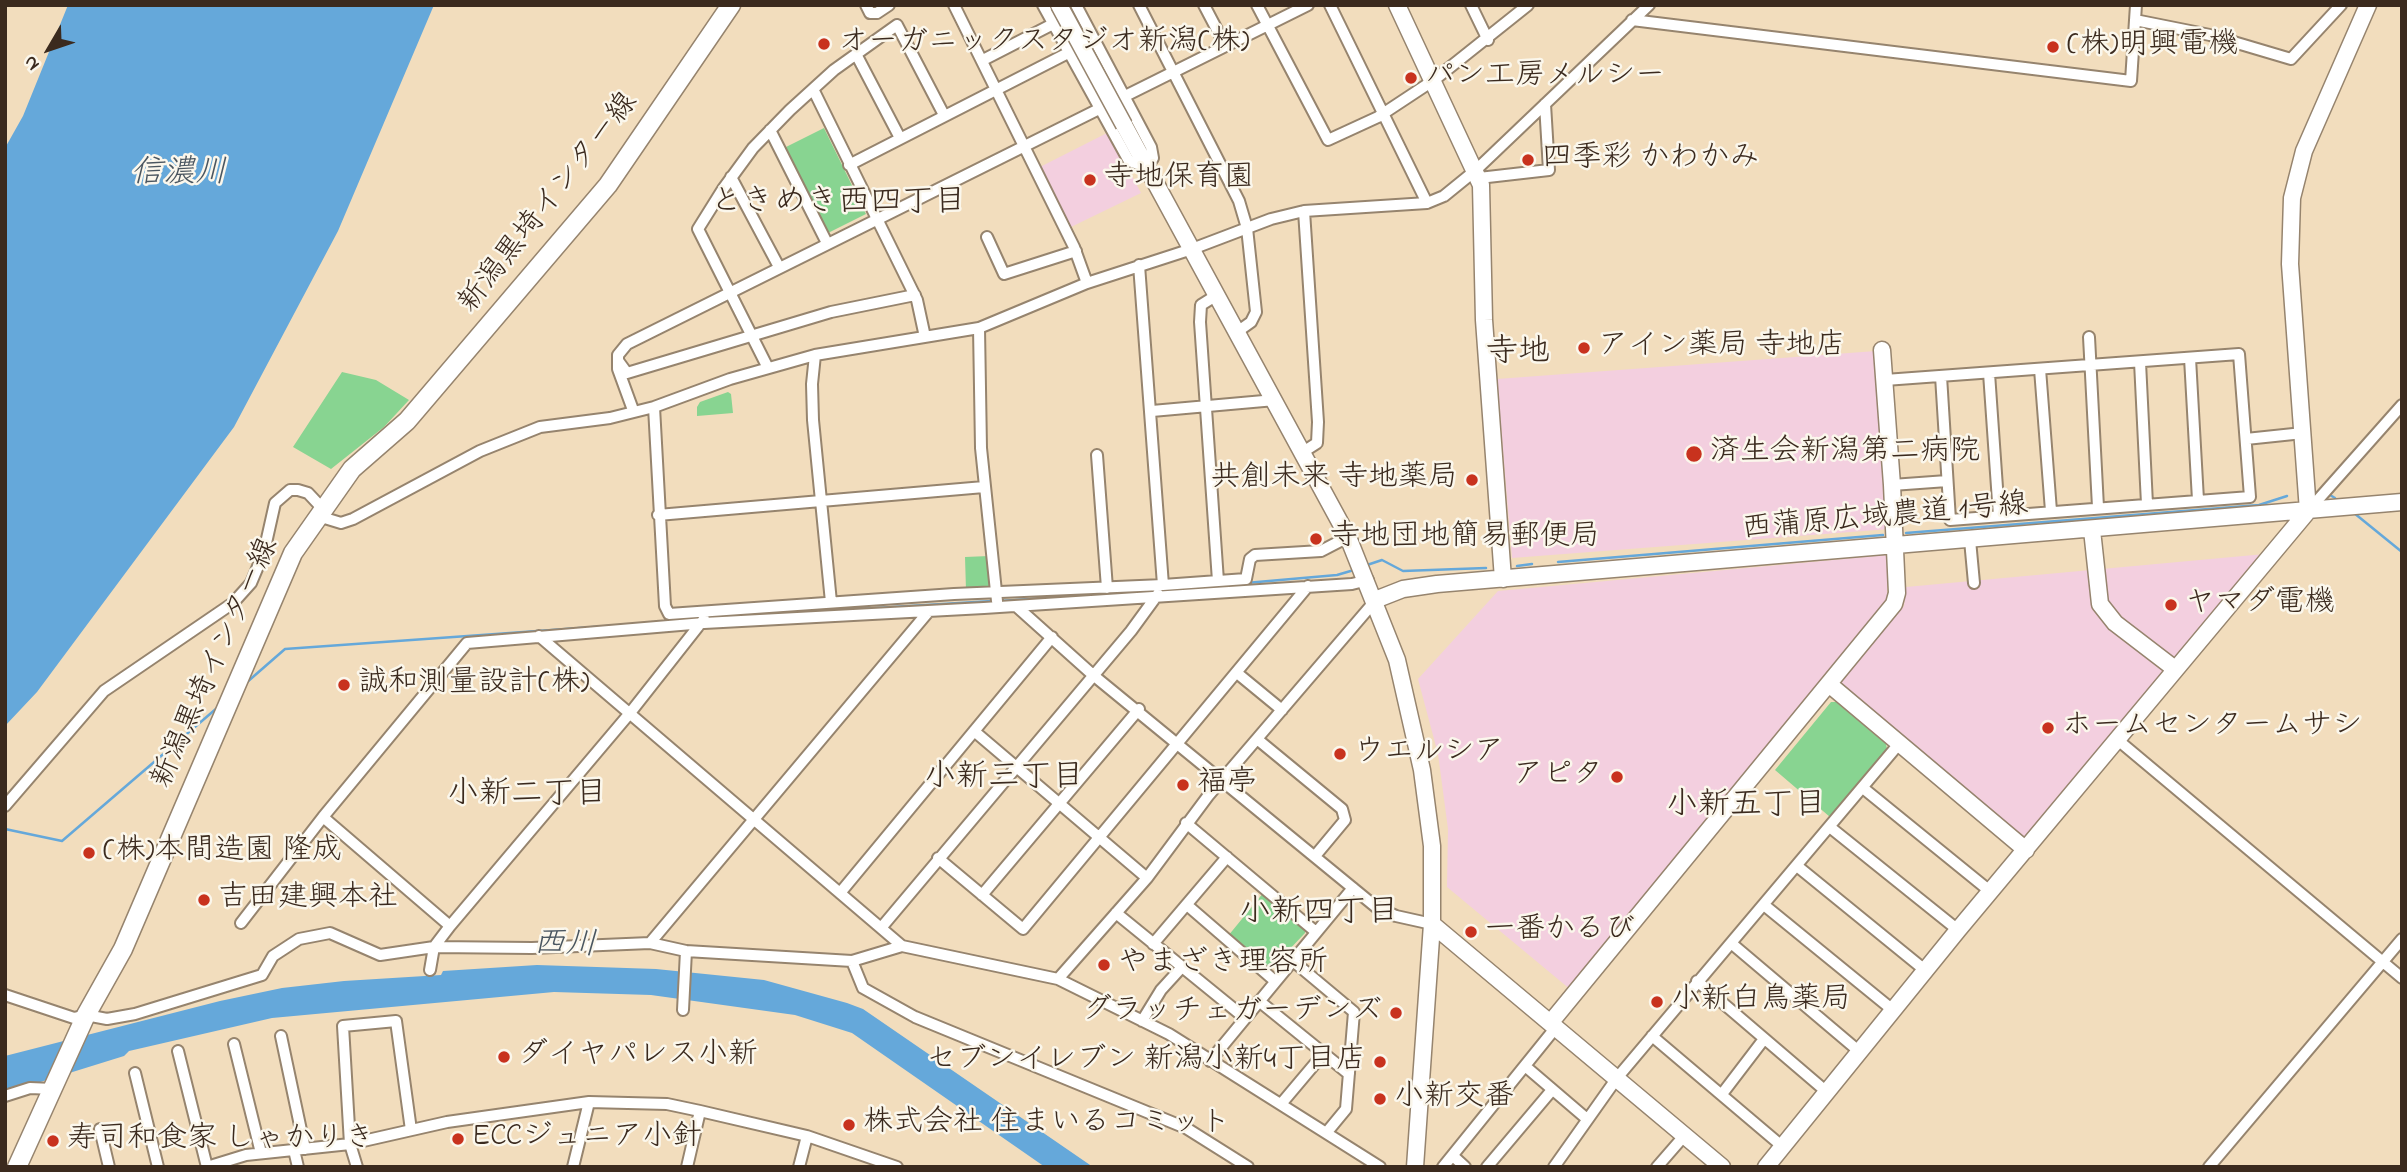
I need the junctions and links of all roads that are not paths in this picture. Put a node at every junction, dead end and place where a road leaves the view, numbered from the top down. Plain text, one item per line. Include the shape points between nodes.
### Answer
1 (730, 5) edge
2 (866, 5) edge
3 (889, 5) edge
4 (954, 5) edge
5 (1042, 5) edge
6 (1059, 5) edge
7 (1076, 5) edge
8 (1139, 5) edge
9 (1203, 5) edge
10 (1257, 5) edge
11 (1308, 5) edge
12 (1330, 5) edge
13 (1397, 5) edge
14 (1471, 5) edge
15 (1528, 5) edge
16 (1649, 5) edge
17 (2136, 5) edge
18 (2341, 5) edge
19 (2368, 5) edge
20 (1632, 20) junction
21 (2135, 20) junction
22 (1053, 24) junction
23 (1266, 24) junction
24 (1488, 40) junction
25 (1224, 45) junction
26 (1068, 53) junction
27 (856, 54) junction
28 (983, 60) junction
29 (1173, 70) junction
30 (1434, 80) junction
31 (813, 89) junction
32 (996, 89) junction
33 (1125, 94) junction
34 (1545, 104) junction
35 (1099, 108) junction
36 (1384, 113) junction
37 (944, 116) junction
38 (770, 130) junction
39 (900, 138) junction
40 (1024, 146) junction
41 (849, 165) junction
42 (1147, 167) junction
43 (1478, 174) junction
44 (731, 177) junction
45 (1427, 204) junction
46 (1304, 211) junction
47 (875, 218) junction
48 (1247, 228) junction
49 (987, 237) dead end
50 (827, 243) junction
51 (1192, 249) junction
52 (1076, 251) junction
53 (1139, 265) junction
54 (779, 267) junction
55 (1087, 283) junction
56 (730, 292) junction
57 (915, 295) junction
58 (1217, 295) junction
59 (979, 328) junction
60 (1237, 332) junction
61 (752, 336) junction
62 (925, 337) junction
63 (2089, 337) dead end
64 (1882, 350) dead end
65 (815, 355) junction
66 (2190, 358) junction
67 (618, 360) junction
68 (2140, 362) junction
69 (2090, 366) junction
70 (768, 368) junction
71 (2040, 369) junction
72 (1989, 373) junction
73 (1941, 376) junction
74 (1885, 380) junction
75 (1275, 400) junction
76 (2402, 405) edge
77 (654, 407) junction
78 (1204, 408) junction
79 (633, 410) junction
80 (1152, 411) junction
81 (2303, 433) junction
82 (2246, 439) junction
83 (1303, 452) junction
84 (1097, 454) dead end
85 (1947, 481) junction
86 (1892, 485) junction
87 (984, 487) junction
88 (2198, 500) junction
89 (822, 501) junction
90 (2402, 502) edge
91 (2147, 504) junction
92 (2098, 507) junction
93 (2051, 511) junction
94 (2308, 511) junction
95 (321, 512) junction
96 (658, 515) junction
97 (1998, 516) junction
98 (2092, 530) junction
99 (1348, 537) junction
100 (1970, 540) junction
101 (1894, 546) junction
102 (1503, 579) junction
103 (1218, 580) junction
104 (1368, 580) junction
105 (1974, 583) dead end
106 (1308, 586) junction
107 (1107, 588) junction
108 (1161, 590) junction
109 (996, 594) junction
110 (1375, 600) junction
111 (831, 602) junction
112 (1016, 606) junction
113 (998, 607) junction
114 (929, 611) junction
115 (704, 618) junction
116 (539, 636) junction
117 (1052, 637) junction
118 (2175, 669) junction
119 (1237, 673) junction
120 (1093, 675) junction
121 (1830, 685) junction
122 (1139, 709) junction
123 (1282, 710) junction
124 (630, 713) junction
125 (974, 731) junction
126 (1257, 739) junction
127 (2119, 741) junction
128 (1179, 742) junction
129 (1898, 745) junction
130 (1015, 766) junction
131 (1223, 779) junction
132 (1863, 788) junction
133 (1059, 803) junction
134 (5, 807) edge
135 (324, 817) junction
136 (755, 818) junction
137 (1186, 823) junction
138 (1831, 828) junction
139 (1100, 838) junction
140 (2025, 850) junction
141 (1315, 856) junction
142 (1227, 857) junction
143 (938, 858) junction
144 (1797, 866) junction
145 (1147, 878) junction
146 (1353, 888) junction
147 (1991, 892) junction
148 (839, 893) junction
149 (982, 895) junction
150 (1187, 905) junction
151 (1764, 905) junction
152 (1116, 914) junction
153 (241, 923) dead end
154 (1432, 924) junction
155 (450, 926) junction
156 (881, 928) junction
157 (1958, 930) junction
158 (1316, 932) junction
159 (2402, 939) edge
160 (650, 943) junction
161 (1731, 943) junction
162 (1153, 944) junction
163 (902, 946) junction
164 (434, 947) junction
165 (685, 951) junction
166 (852, 961) junction
167 (1293, 961) junction
168 (2383, 962) junction
169 (1182, 967) junction
170 (430, 970) dead end
171 (1926, 971) junction
172 (2402, 978) edge
173 (1058, 979) junction
174 (1275, 981) junction
175 (1697, 981) junction
176 (5, 995) edge
177 (1259, 1001) junction
178 (683, 1010) dead end
179 (1895, 1011) junction
180 (1245, 1018) junction
181 (85, 1019) junction
182 (1142, 1021) junction
183 (1554, 1024) junction
184 (281, 1035) dead end
185 (1652, 1036) junction
186 (1764, 1040) junction
187 (234, 1044) dead end
188 (178, 1051) dead end
189 (1861, 1053) junction
190 (1324, 1054) junction
191 (1210, 1060) junction
192 (1525, 1066) junction
193 (135, 1073) dead end
194 (1349, 1074) junction
195 (1617, 1078) junction
196 (55, 1085) junction
197 (1552, 1090) junction
198 (1828, 1093) junction
199 (1721, 1094) junction
200 (5, 1096) edge
201 (589, 1102) junction
202 (1281, 1104) junction
203 (700, 1111) junction
204 (1587, 1119) junction
205 (100, 1129) dead end
206 (411, 1130) junction
207 (1327, 1132) junction
208 (807, 1136) junction
209 (1684, 1136) junction
210 (350, 1144) junction
211 (1783, 1147) junction
212 (300, 1149) junction
213 (261, 1153) junction
214 (860, 1153) junction
215 (1452, 1156) junction
216 (236, 1162) edge
217 (17, 1167) edge
218 (109, 1167) edge
219 (158, 1167) edge
220 (207, 1167) edge
221 (298, 1167) edge
222 (356, 1167) edge
223 (573, 1167) edge
224 (687, 1167) edge
225 (799, 1167) edge
226 (857, 1167) edge
227 (897, 1167) edge
228 (1248, 1167) edge
229 (1380, 1167) edge
230 (1415, 1167) edge
231 (1443, 1167) edge
232 (1465, 1167) edge
233 (1487, 1167) edge
234 (1554, 1167) edge
235 (1657, 1167) edge
236 (1722, 1167) edge
237 (1766, 1167) edge
238 (2209, 1167) edge

1 - 95 main road, 新潟黒埼インター線 via 591,206 407,421 352,468
2 - 3 street via 870,13
4 - 28 street
5 - 22 street
6 - 42 street, bridge
7 - 33 street
8 - 29 street
9 - 25 street
10 - 23 street
11 - 23 street
12 - 36 street
13 - 30 street
14 - 24 street
15 - 24 street
16 - 20 street
17 - 21 street
18 - 21 street via 2291,59 2210,35
19 - 81 street via 2305,151 2292,198 2290,264
20 - 21 street via 2131,80
20 - 34 street
22 - 26 street
22 - 28 street
23 - 25 street
23 - 36 street via 1328,140
24 - 30 street
25 - 29 street
26 - 32 street
26 - 35 street
27 - 31 street
27 - 37 street via 897,25
27 - 39 street
28 - 32 street
29 - 33 street
29 - 48 street via 1239,201
30 - 36 street
30 - 43 street
31 - 38 street
31 - 41 street
32 - 37 street
32 - 40 street
33 - 35 street
33 - 42 street via 1151,147 1153,158
34 - 43 street
34 - 43 street via 1549,170
35 - 40 street
35 - 42 street via 1129,161
36 - 45 street
37 - 39 street
38 - 44 street
38 - 50 street
39 - 41 street
40 - 47 street
40 - 52 street
41 - 47 street
42 - 51 street
43 - 45 street
43 - 102 street via 1484,204 1484,320
44 - 54 street
44 - 56 street via 698,229
45 - 46 street
46 - 48 street
46 - 83 street via 1318,422 1317,443
47 - 50 street
47 - 57 street
48 - 51 street
48 - 60 street via 1256,312
49 - 52 street via 1004,274
50 - 54 street
51 - 53 street
51 - 58 street
52 - 55 street
53 - 55 street
53 - 80 street
54 - 56 street
55 - 59 street
56 - 61 street
56 - 67 street via 626,344
57 - 61 street via 831,312
57 - 62 street
58 - 60 street
58 - 78 street via 1201,305
59 - 62 street
59 - 87 street
60 - 75 street
61 - 67 street via 627,373
61 - 70 street
62 - 65 street
63 - 69 street
64 - 74 street
65 - 70 street
65 - 89 street via 813,420
66 - 68 street
66 - 82 street via 2239,354
66 - 88 street
67 - 79 street
68 - 69 street
68 - 91 street
69 - 71 street
69 - 92 street
70 - 77 street
71 - 72 street
71 - 93 street
72 - 73 street
72 - 97 street
73 - 74 street
73 - 85 street
74 - 86 street
75 - 78 street
75 - 83 street
76 - 94 street
77 - 79 street
77 - 96 street
78 - 80 street
78 - 103 street
79 - 95 street via 509,437 341,523
80 - 108 street
81 - 82 street
81 - 94 street
82 - 88 street via 2250,497
83 - 99 street
84 - 107 street
85 - 86 street
85 - 97 street via 1950,520
86 - 101 street
87 - 89 street
87 - 109 street
88 - 91 street
89 - 96 street
89 - 111 street
90 - 94 street, 西蒲原広域農道 1号線
91 - 92 street
92 - 93 street
93 - 97 street
94 - 98 street, 西蒲原広域農道 1号線
94 - 118 street
95 - 134 street via 308,493 298,490 290,490 275,503 264,552 251,583 233,603 104,691
95 - 181 main road, 新潟黒埼インター線 via 293,553 123,948
96 - 115 street via 665,606 669,614
98 - 100 street, 西蒲原広域農道 1号線
98 - 118 street via 2100,604 2115,622
99 - 103 street via 1321,551 1255,555 1246,579
99 - 104 street
100 - 101 street, 西蒲原広域農道 1号線
100 - 105 street
101 - 102 street, 西蒲原広域農道 1号線
101 - 121 street via 1894,604
102 - 110 street, 西蒲原広域農道 1号線 via 1416,586
103 - 108 street
104 - 106 street
104 - 110 street
106 - 108 street
106 - 119 street
107 - 108 street
107 - 109 street
108 - 112 street
108 - 120 street
109 - 111 street
109 - 113 street
110 - 123 street
110 - 154 street via 1397,660 1422,770 1432,846
111 - 115 street
112 - 113 street
112 - 117 street
113 - 114 street
114 - 115 street
114 - 136 street
115 - 116 street
115 - 124 street
116 - 124 street
116 - 135 street via 467,643
117 - 120 street
117 - 125 street
118 - 127 street
119 - 123 street
119 - 128 street
120 - 122 street
120 - 130 street
121 - 129 street
121 - 183 street
122 - 128 street
122 - 133 street
123 - 126 street
124 - 136 street
124 - 155 street
125 - 130 street
125 - 148 street
126 - 131 street
126 - 141 street via 1342,809 1345,820
127 - 140 street
127 - 168 street
128 - 131 street
128 - 139 street
129 - 132 street
129 - 140 street
130 - 133 street
130 - 143 street
131 - 137 street
131 - 141 street
132 - 138 street
132 - 147 street
133 - 139 street
133 - 149 street
135 - 153 street
135 - 155 street
136 - 148 street
136 - 160 street
137 - 142 street
137 - 145 street
138 - 144 street
138 - 157 street
139 - 145 street
139 - 149 street via 1023,929
140 - 147 street
141 - 146 street
142 - 150 street
142 - 158 street
143 - 149 street
143 - 156 street
144 - 151 street
144 - 171 street
145 - 152 street
146 - 154 street via 1386,913
146 - 158 street
147 - 157 street
148 - 156 street
150 - 162 street
150 - 174 street
151 - 161 street
151 - 179 street
152 - 162 street
152 - 173 street
154 - 183 street
154 - 230 street
155 - 164 street
156 - 163 street
157 - 171 street
158 - 167 street
159 - 168 street
160 - 164 street
160 - 165 street
161 - 175 street
161 - 189 street
162 - 169 street
163 - 166 street
163 - 173 street
164 - 170 street
164 - 181 street via 380,955 330,933 299,939 273,956 262,975 135,1014
165 - 166 street
165 - 178 street
166 - 228 street via 863,988 915,1017 1186,1128
167 - 174 street
167 - 194 street via 1354,1012
168 - 172 street
168 - 238 street
169 - 180 street
169 - 182 street
171 - 179 street
173 - 182 street
174 - 177 street
175 - 185 street
175 - 186 street
176 - 181 street
177 - 180 street
177 - 190 street
179 - 189 street
180 - 191 street
181 - 196 main road, 新潟黒埼インター線
182 - 191 street
183 - 192 street
183 - 195 street
184 - 212 street
185 - 195 street
185 - 199 street
186 - 198 street
186 - 199 street
187 - 213 street
188 - 220 street
189 - 198 street
190 - 194 street
190 - 202 street
191 - 202 street
192 - 197 street
192 - 215 street
193 - 219 street
194 - 207 street via 1346,1109
195 - 204 street
195 - 209 street
196 - 200 street
196 - 217 main road, 新潟黒埼インター線
197 - 204 street
197 - 233 street
198 - 211 street
199 - 211 street
201 - 203 street via 667,1104
201 - 206 street
201 - 223 street
202 - 207 street
203 - 208 street
203 - 224 street
204 - 234 street
205 - 218 street
206 - 210 street
206 - 210 street via 396,1021 343,1026
207 - 229 street
208 - 214 street
208 - 225 street
209 - 235 street
209 - 236 street
210 - 212 street
210 - 222 street
211 - 237 street
212 - 213 street
212 - 221 street
213 - 216 street
214 - 226 street
214 - 227 street
215 - 231 street
215 - 232 street
216 - 220 street

